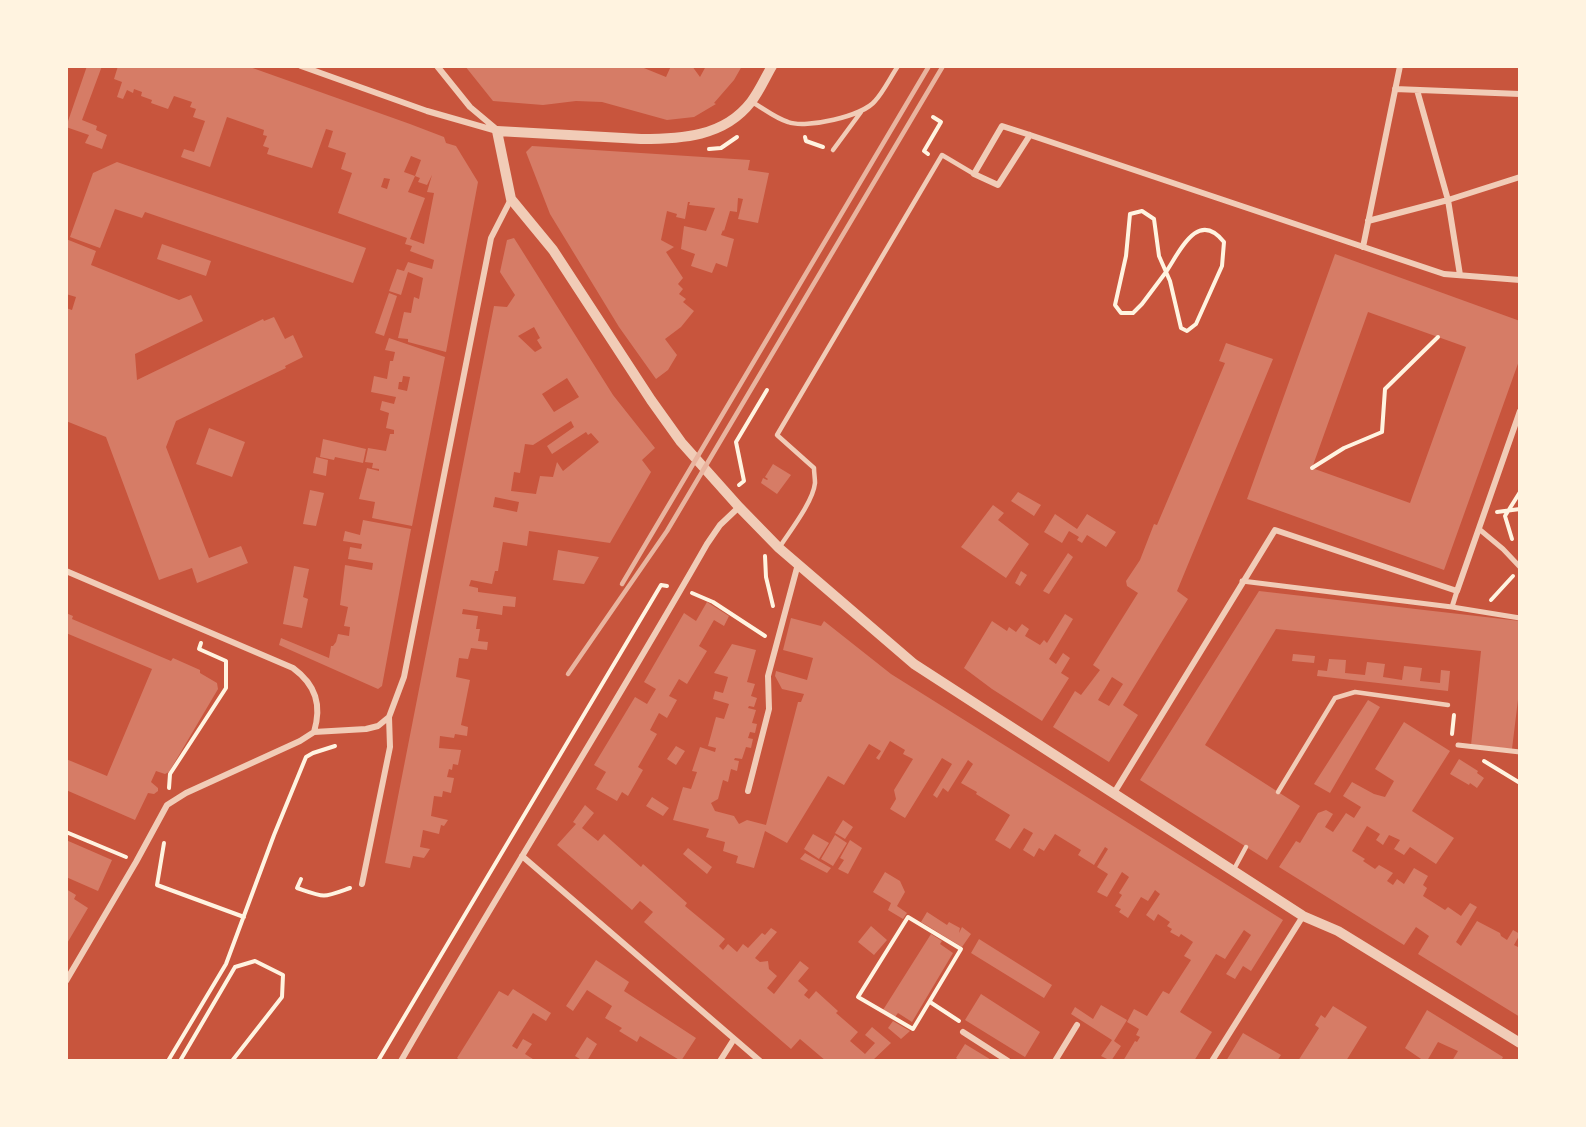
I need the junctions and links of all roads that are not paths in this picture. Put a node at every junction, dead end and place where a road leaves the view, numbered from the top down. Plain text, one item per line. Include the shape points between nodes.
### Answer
1 (301, 66) edge
2 (437, 66) edge
3 (772, 66) edge
4 (897, 66) edge
5 (1400, 66) edge
6 (1395, 89) junction
7 (1418, 90) junction
8 (1520, 94) edge
9 (752, 102) junction
10 (861, 112) junction
11 (497, 131) junction
12 (1030, 135) junction
13 (833, 150) road end
14 (974, 174) junction
15 (1520, 177) edge
16 (511, 199) junction
17 (1448, 200) junction
18 (1368, 221) junction
19 (1363, 247) junction
20 (1460, 275) junction
21 (1520, 280) edge
22 (1520, 411) edge
23 (739, 507) junction
24 (1479, 529) junction
25 (779, 548) junction
26 (798, 564) junction
27 (1520, 567) edge
28 (66, 571) edge
29 (1242, 581) junction
30 (1457, 591) junction
31 (1452, 607) junction
32 (1520, 618) edge
33 (1448, 705) road end
34 (389, 717) junction
35 (314, 732) junction
36 (1458, 744) road end
37 (1520, 752) edge
38 (748, 791) dead end
39 (1278, 792) dead end
40 (1114, 793) junction
41 (1246, 847) dead end
42 (522, 856) junction
43 (1233, 871) junction
44 (363, 884) road end
45 (1303, 916) junction
46 (66, 981) edge
47 (1077, 1025) dead end
48 (963, 1032) road end
49 (734, 1039) junction
50 (1520, 1043) edge
51 (402, 1061) edge
52 (720, 1061) edge
53 (760, 1061) edge
54 (1008, 1061) edge
55 (1055, 1061) edge
56 (1212, 1061) edge

1 - 11 street
2 - 11 street
3 - 9 street
4 - 10 lane via 875,102
5 - 6 street
6 - 7 street
6 - 18 street
7 - 8 street
7 - 17 street
9 - 10 lane via 788,122 801,124
9 - 11 street via 732,121 688,137 640,139
10 - 13 lane
11 - 16 street
12 - 14 street via 1002,126
12 - 14 street via 998,185
12 - 19 street
14 - 25 lane via 942,155 777,435 814,468 815,478 810,499
15 - 17 street
16 - 23 street via 553,250 681,442
16 - 34 street via 491,238 404,676
17 - 18 street
17 - 20 street
18 - 19 street
19 - 20 street via 1444,274
20 - 21 street
22 - 24 street
23 - 25 street
23 - 42 street via 714,534
24 - 27 street
24 - 30 street
25 - 26 street
26 - 38 street via 768,676 769,710
26 - 40 street via 914,664
28 - 35 street via 307,678 317,705
29 - 30 street via 1275,530
29 - 31 street
29 - 40 street
30 - 31 street
31 - 32 street
33 - 39 lane via 1355,692 1335,698
34 - 35 street via 366,729
34 - 44 street via 390,747
35 - 46 street via 186,793 167,806
36 - 37 street
40 - 43 street
41 - 43 lane
42 - 49 street
42 - 51 street
43 - 45 street
45 - 50 street via 1338,931
45 - 56 street
47 - 55 street
48 - 54 street
49 - 52 street
49 - 53 street

